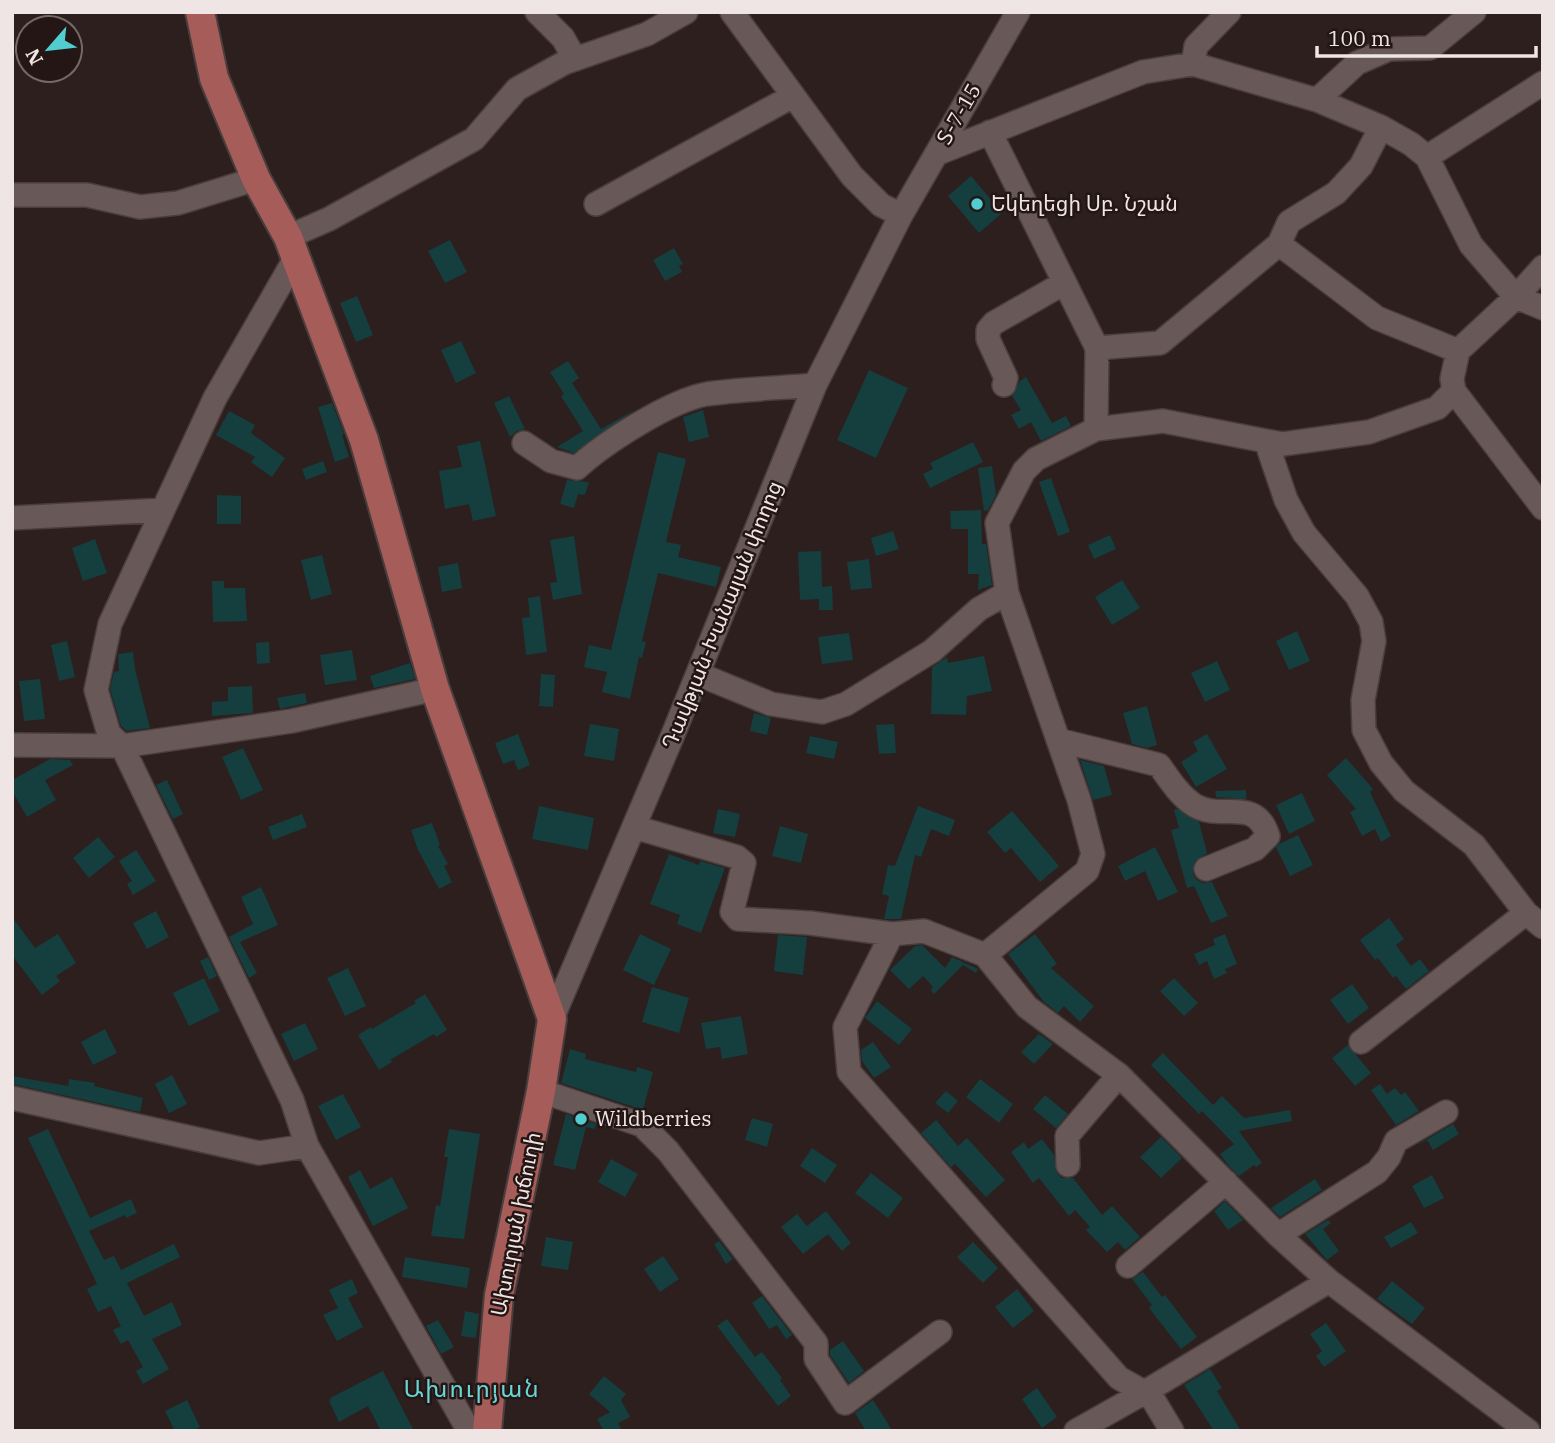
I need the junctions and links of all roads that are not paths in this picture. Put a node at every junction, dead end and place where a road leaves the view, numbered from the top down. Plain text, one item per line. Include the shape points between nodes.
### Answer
1 (200, 12) edge
2 (537, 12) edge
3 (686, 12) edge
4 (732, 12) edge
5 (1018, 12) edge
6 (1229, 12) edge
7 (1474, 12) edge
8 (575, 59) junction
9 (1194, 64) junction
10 (1543, 83) edge
11 (793, 96) junction
12 (1317, 100) junction
13 (1381, 127) junction
14 (990, 132) junction
15 (936, 155) junction
16 (1427, 157) junction
17 (256, 179) junction
18 (12, 195) edge
19 (596, 204) dead end
20 (901, 215) junction
21 (1279, 244) junction
22 (292, 247) junction
23 (1543, 267) edge
24 (1064, 283) junction
25 (1516, 297) junction
26 (1543, 308) edge
27 (1097, 348) junction
28 (1458, 351) junction
29 (815, 384) junction
30 (1004, 385) dead end
31 (1454, 391) junction
32 (1096, 429) junction
33 (1266, 441) junction
34 (524, 443) dead end
35 (1543, 508) edge
36 (163, 510) junction
37 (12, 518) edge
38 (1007, 593) junction
39 (698, 674) junction
40 (435, 689) junction
41 (1058, 740) junction
42 (12, 745) edge
43 (122, 746) junction
44 (634, 827) junction
45 (1206, 869) dead end
46 (1534, 920) edge
47 (892, 934) junction
48 (985, 955) junction
49 (552, 1019) junction
50 (1361, 1042) dead end
51 (1119, 1075) junction
52 (541, 1091) junction
53 (12, 1098) edge
54 (1446, 1112) dead end
55 (307, 1146) junction
56 (1068, 1165) dead end
57 (1226, 1182) junction
58 (1278, 1235) junction
59 (1128, 1266) dead end
60 (1329, 1280) junction
61 (940, 1332) dead end
62 (1145, 1392) junction
63 (469, 1431) edge
64 (487, 1431) edge
65 (1076, 1431) edge
66 (1172, 1431) edge
67 (1528, 1431) edge

1 - 17 main road via 214,78
2 - 8 street via 563,38
3 - 8 street via 647,34
4 - 11 street
5 - 15 street, Տ-7-15 / Տ-7-15
6 - 9 street via 1196,46
7 - 12 street via 1430,48 1389,49 1357,63
8 - 22 street via 517,89 474,139 329,219
9 - 12 street
9 - 14 street via 1143,72
10 - 16 street
11 - 19 street
11 - 20 street via 852,176 881,205
12 - 13 street
13 - 16 street
13 - 21 street via 1361,166 1336,193 1289,222
14 - 15 street
14 - 24 street
15 - 20 street, Տ-7-15 / Տ-7-15
16 - 25 street via 1471,245
17 - 18 street via 178,203 140,207 87,195
17 - 22 main road
20 - 29 street, Դավթյան-Խանայան փողոց / Տ-7-15
21 - 27 street via 1160,343
21 - 28 street via 1377,318
22 - 36 street
22 - 40 main road via 364,440
23 - 25 street
24 - 27 street
24 - 30 street via 988,330 1006,378
25 - 26 street
25 - 28 street
27 - 32 street
28 - 31 street
29 - 34 street via 706,394 678,402 595,452 577,468 551,461
29 - 39 street, Դավթյան-Խանայան փողոց / Տ-7-15
31 - 33 street via 1437,408 1369,432 1283,444
31 - 35 street
32 - 33 street via 1163,421
32 - 38 street via 1036,459 1024,471 996,523
33 - 46 street via 1286,500 1304,533 1357,596 1371,622 1374,641 1363,700 1364,730 1381,763 1404,792 1474,845
36 - 37 street
36 - 43 street via 110,624 96,690 109,734
38 - 39 street via 979,609 932,650 846,704 822,712 771,704
38 - 41 street
39 - 44 street, Դավթյան-Խանայան փողոց / Տ-7-15
40 - 43 street via 292,721
40 - 49 main road
41 - 45 street via 1158,765 1179,793 1197,807 1252,813 1264,823 1268,836 1255,849
41 - 48 street via 1093,854 1087,871
42 - 43 street
43 - 55 street via 292,1100
44 - 47 street via 737,857 744,863 732,912 738,919
44 - 49 street, Դավթյան-Խանայան փողոց / Տ-7-15
46 - 50 street
47 - 48 street via 924,931
47 - 62 street via 845,1027 849,1072 1119,1378
48 - 51 street via 1027,1007
49 - 52 main road, Ախուրյան խճուղի
51 - 56 street via 1067,1136
51 - 57 street
52 - 61 street via 642,1125 668,1151 816,1343 816,1359 845,1403
52 - 64 main road, Ախուրյան խճուղի via 499,1295
53 - 55 street via 259,1153
54 - 58 street via 1396,1140 1377,1172
55 - 63 street
57 - 58 street
57 - 59 street
58 - 60 street
60 - 62 street
60 - 67 street
62 - 65 street
62 - 66 street

